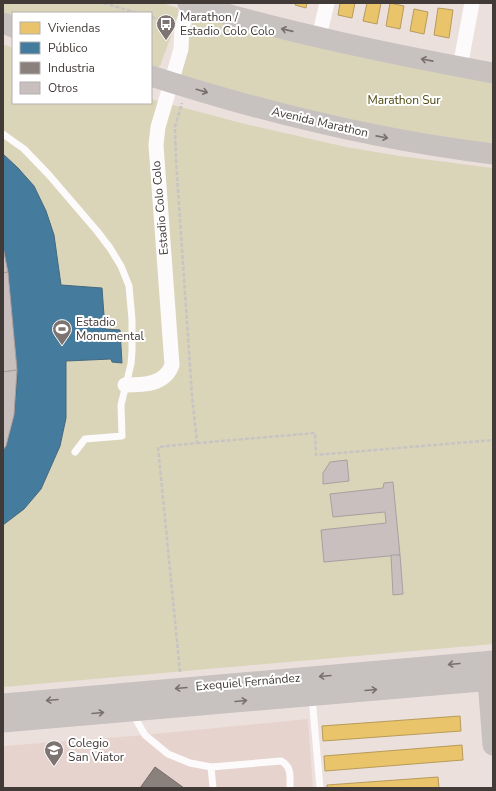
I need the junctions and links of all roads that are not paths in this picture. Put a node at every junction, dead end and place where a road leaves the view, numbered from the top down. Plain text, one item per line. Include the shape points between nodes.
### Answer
1 (189, 3) edge
2 (327, 3) edge
3 (472, 3) edge
4 (318, 37) junction
5 (460, 67) junction
6 (493, 73) edge
7 (161, 80) edge
8 (3, 134) edge
9 (493, 154) edge
10 (126, 385) junction
11 (75, 452) dead end
12 (491, 674) edge
13 (212, 695) junction
14 (312, 695) junction
15 (3, 704) edge
16 (130, 710) junction
17 (3, 722) edge
18 (493, 745) edge
19 (211, 767) junction
20 (214, 788) edge
21 (290, 788) edge
22 (320, 788) edge

4 -> 1 main road
1 - 7 street, Estadio Colo Colo
2 - 4 street
3 - 5 street
5 -> 4 main road
5 - 6 main road
7 -> 9 main road, Avenida Marathon via 328,125 402,141
7 - 10 street, Estadio Colo Colo via 149,126 147,147 165,370 153,383
8 - 10 lane via 24,149 49,175 97,231 121,266 129,286 132,320 132,351
10 - 11 lane via 121,405 122,436 85,438
12 -> 13 main road, Exequiel Fernández
14 -> 12 main road, Exequiel Fernández
12 - 18 main road
13 -> 14 main road, Exequiel Fernández
13 -> 15 main road, Exequiel Fernández
13 - 16 main road, Exequiel Fernández
14 - 22 lane
17 -> 16 main road, Exequiel Fernández
16 - 19 lane via 145,735 168,754
19 - 20 lane
19 - 21 lane via 281,761 289,768

